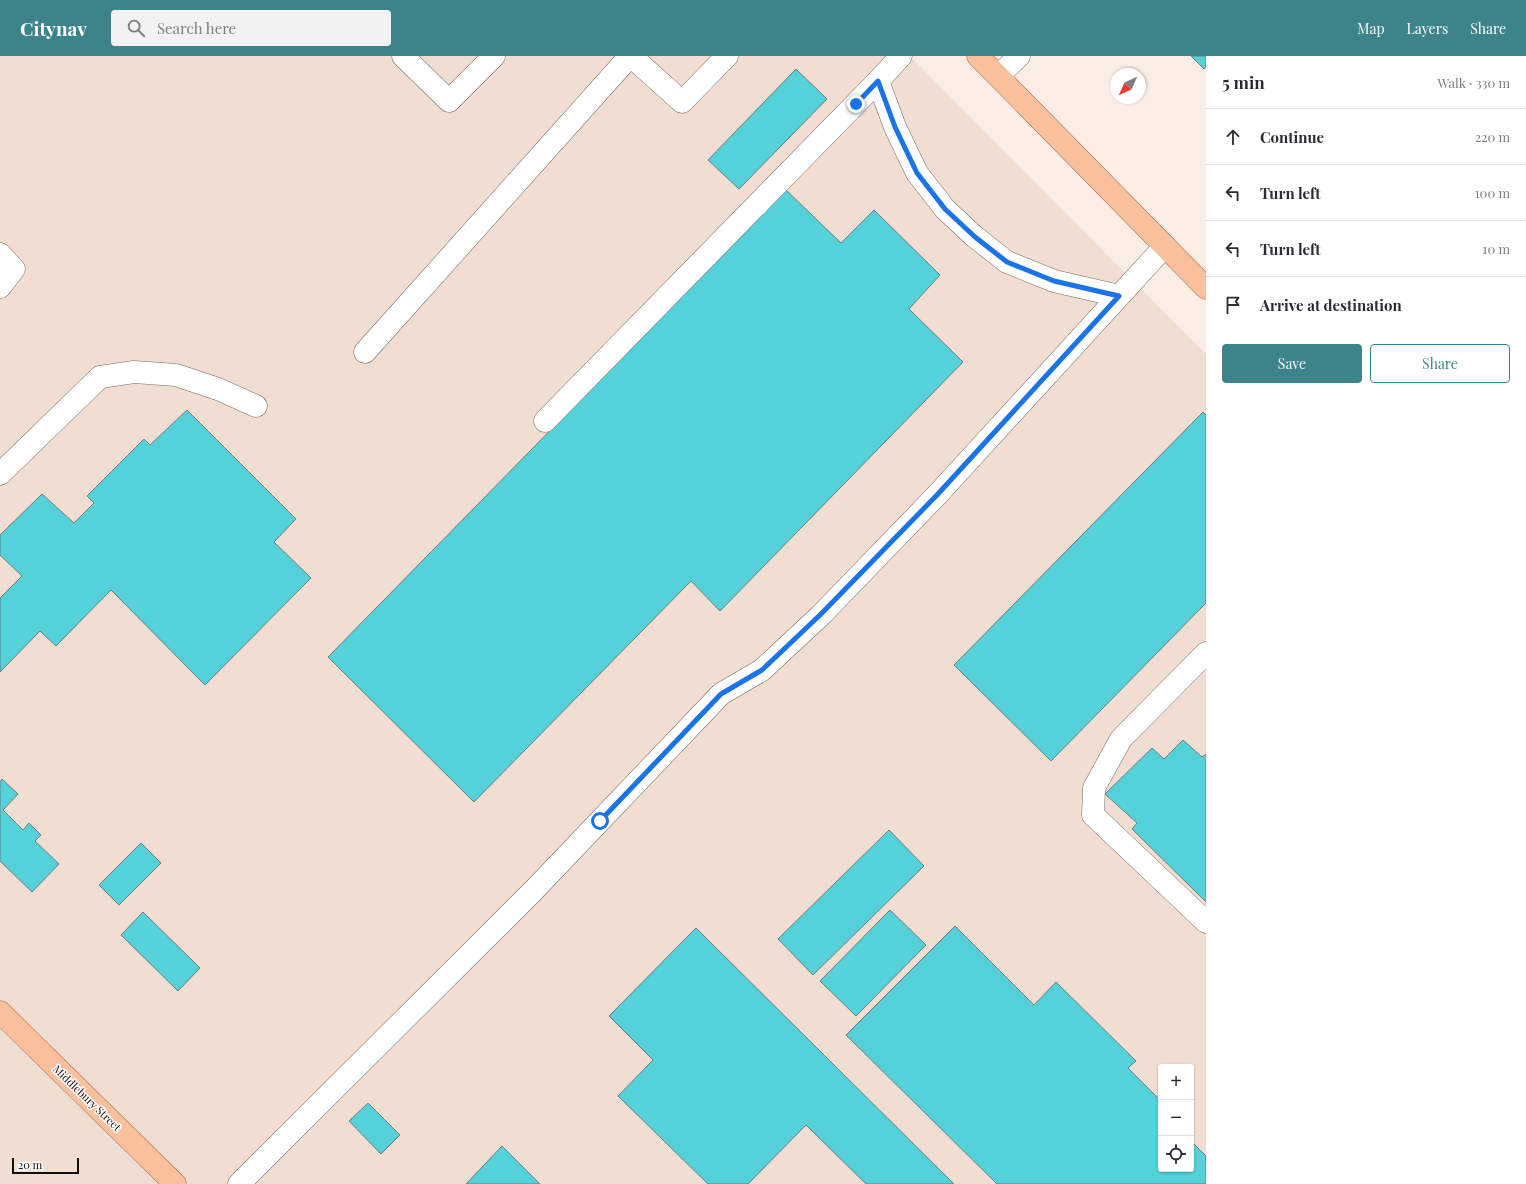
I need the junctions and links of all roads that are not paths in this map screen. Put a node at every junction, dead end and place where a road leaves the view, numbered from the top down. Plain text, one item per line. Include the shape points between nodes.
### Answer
1 (404, 56) edge
2 (494, 56) edge
3 (630, 56) edge
4 (726, 56) edge
5 (901, 56) edge
6 (978, 56) edge
7 (1019, 56) edge
8 (998, 76) junction
9 (878, 81) junction
10 (1165, 246) junction
11 (0, 254) edge
12 (0, 287) edge
13 (1206, 288) edge
14 (1119, 296) junction
15 (365, 352) dead end
16 (256, 406) dead end
17 (545, 421) dead end
18 (0, 474) edge
19 (1206, 653) edge
20 (1206, 922) edge
21 (0, 1012) edge
22 (175, 1184) edge
23 (239, 1184) edge

1 - 2 street via 449,101
3 - 4 street via 682,102
3 - 15 street
5 - 9 street
6 - 8 main road
7 - 8 street
8 - 10 main road
9 - 14 street via 895,127 917,173 945,209 975,237 1007,262 1054,281
9 - 17 street
10 - 13 main road
10 - 14 street
11 - 12 street via 14,269
14 - 23 street via 937,495 820,615 762,670 721,694 534,890
16 - 18 street via 218,389 176,375 134,372 100,377
19 - 20 street via 1121,739 1094,788 1092,815
21 - 22 main road, Middlebury Street

